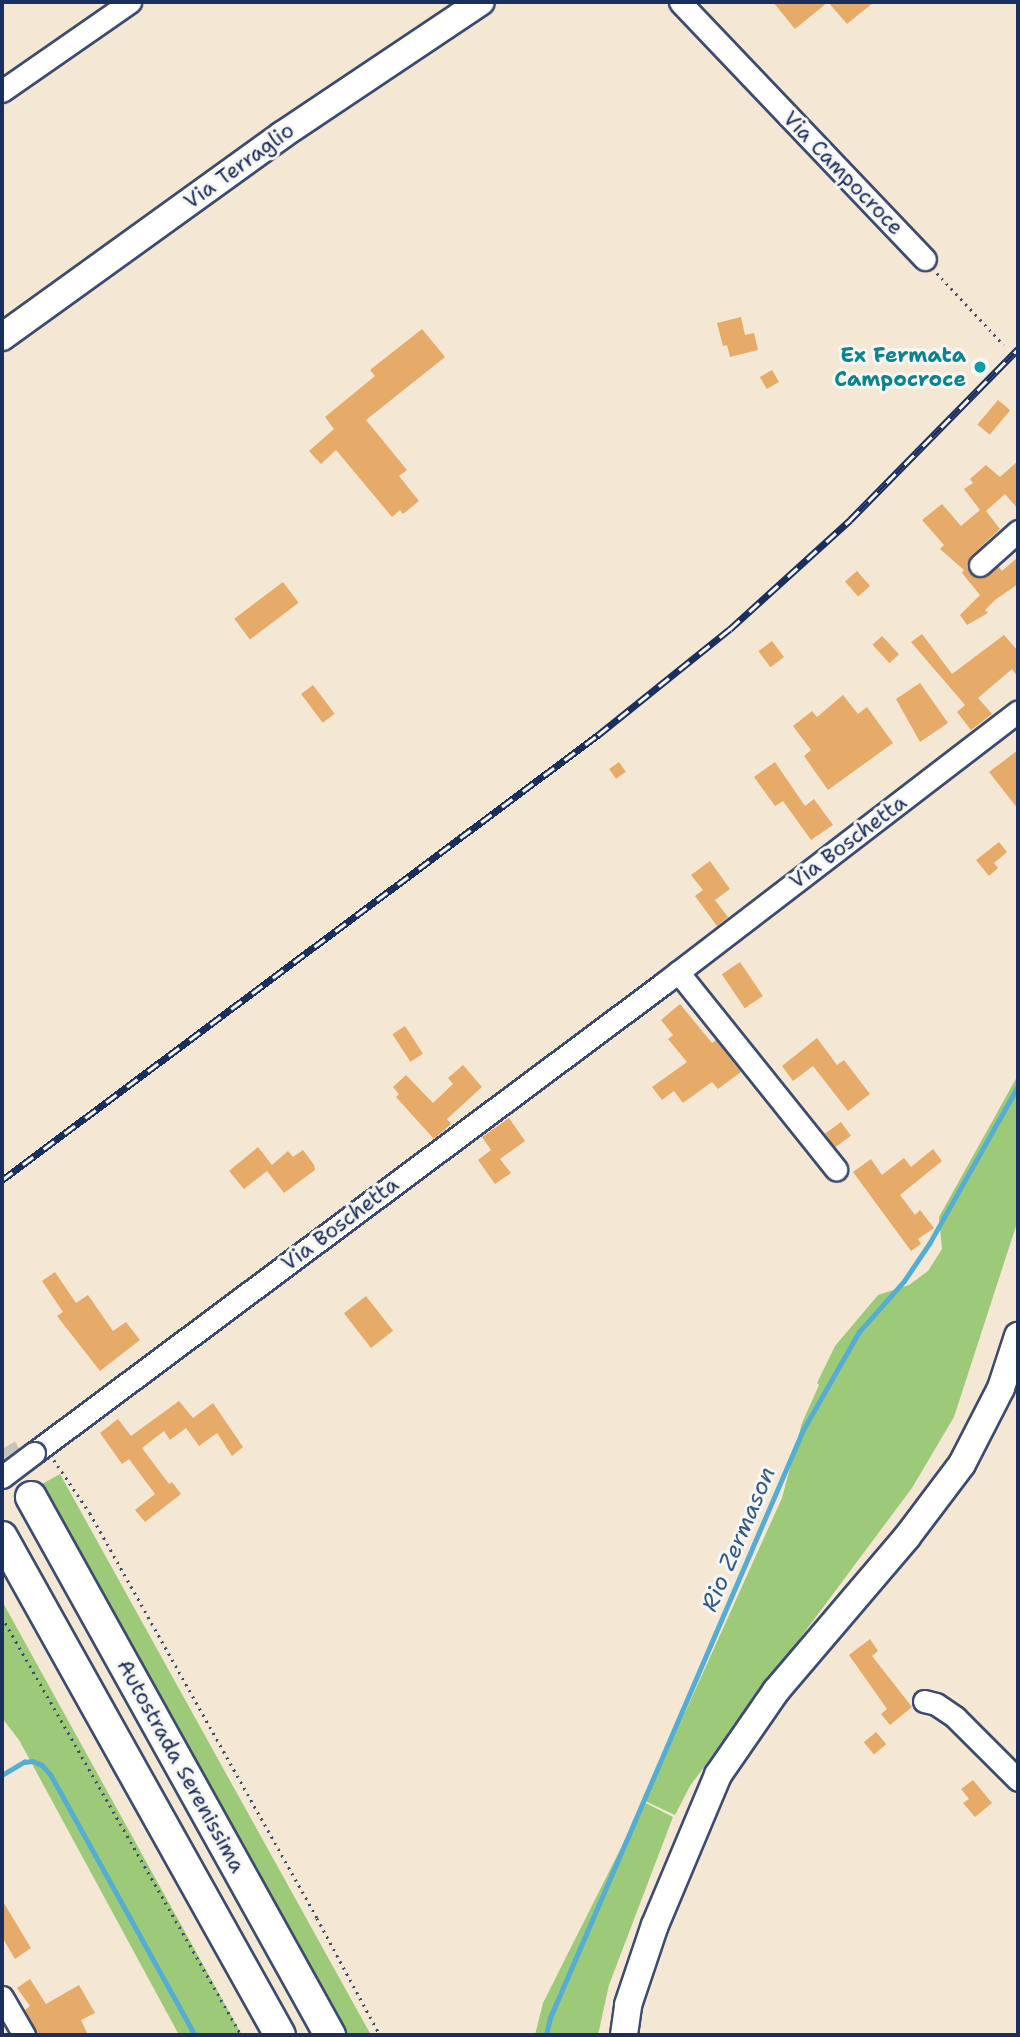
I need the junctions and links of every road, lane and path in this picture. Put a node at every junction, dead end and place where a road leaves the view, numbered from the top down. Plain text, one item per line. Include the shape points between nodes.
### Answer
1 (130, 2) edge
2 (481, 2) edge
3 (680, 2) edge
4 (2, 91) edge
5 (925, 259) joint
6 (2, 337) edge
7 (1003, 345) dead end
8 (1018, 531) edge
9 (979, 565) dead end
10 (1018, 711) edge
11 (678, 972) junction
12 (836, 1168) dead end
13 (1018, 1336) edge
14 (39, 1449) junction
15 (2, 1477) edge
16 (31, 1497) tunnel mouth
17 (2, 1537) edge
18 (2, 1617) edge
19 (924, 1702) dead end
20 (1018, 1780) edge
21 (2, 1997) edge
22 (24, 2035) edge
23 (241, 2035) edge
24 (281, 2035) edge
25 (330, 2035) edge
26 (380, 2035) edge
27 (624, 2035) edge

1 - 4 street
2 - 6 main road, Via Terraglio via 282,135
3 - 5 street, Via Campocroce
5 - 7 path
8 - 9 street
10 - 11 street, Via Boschetta
11 - 12 street
11 - 14 street, Via Boschetta
13 - 27 main road via 1001,1388 962,1464 907,1537 776,1690 718,1775 655,1925 628,2005
14 - 15 street, Via Boschetta, bridge
14 - 26 path via 90,1513
16 - 25 highway, Autostrada Serenissima
17 - 24 highway
18 - 23 path
19 - 20 street via 955,1717
21 - 22 street

